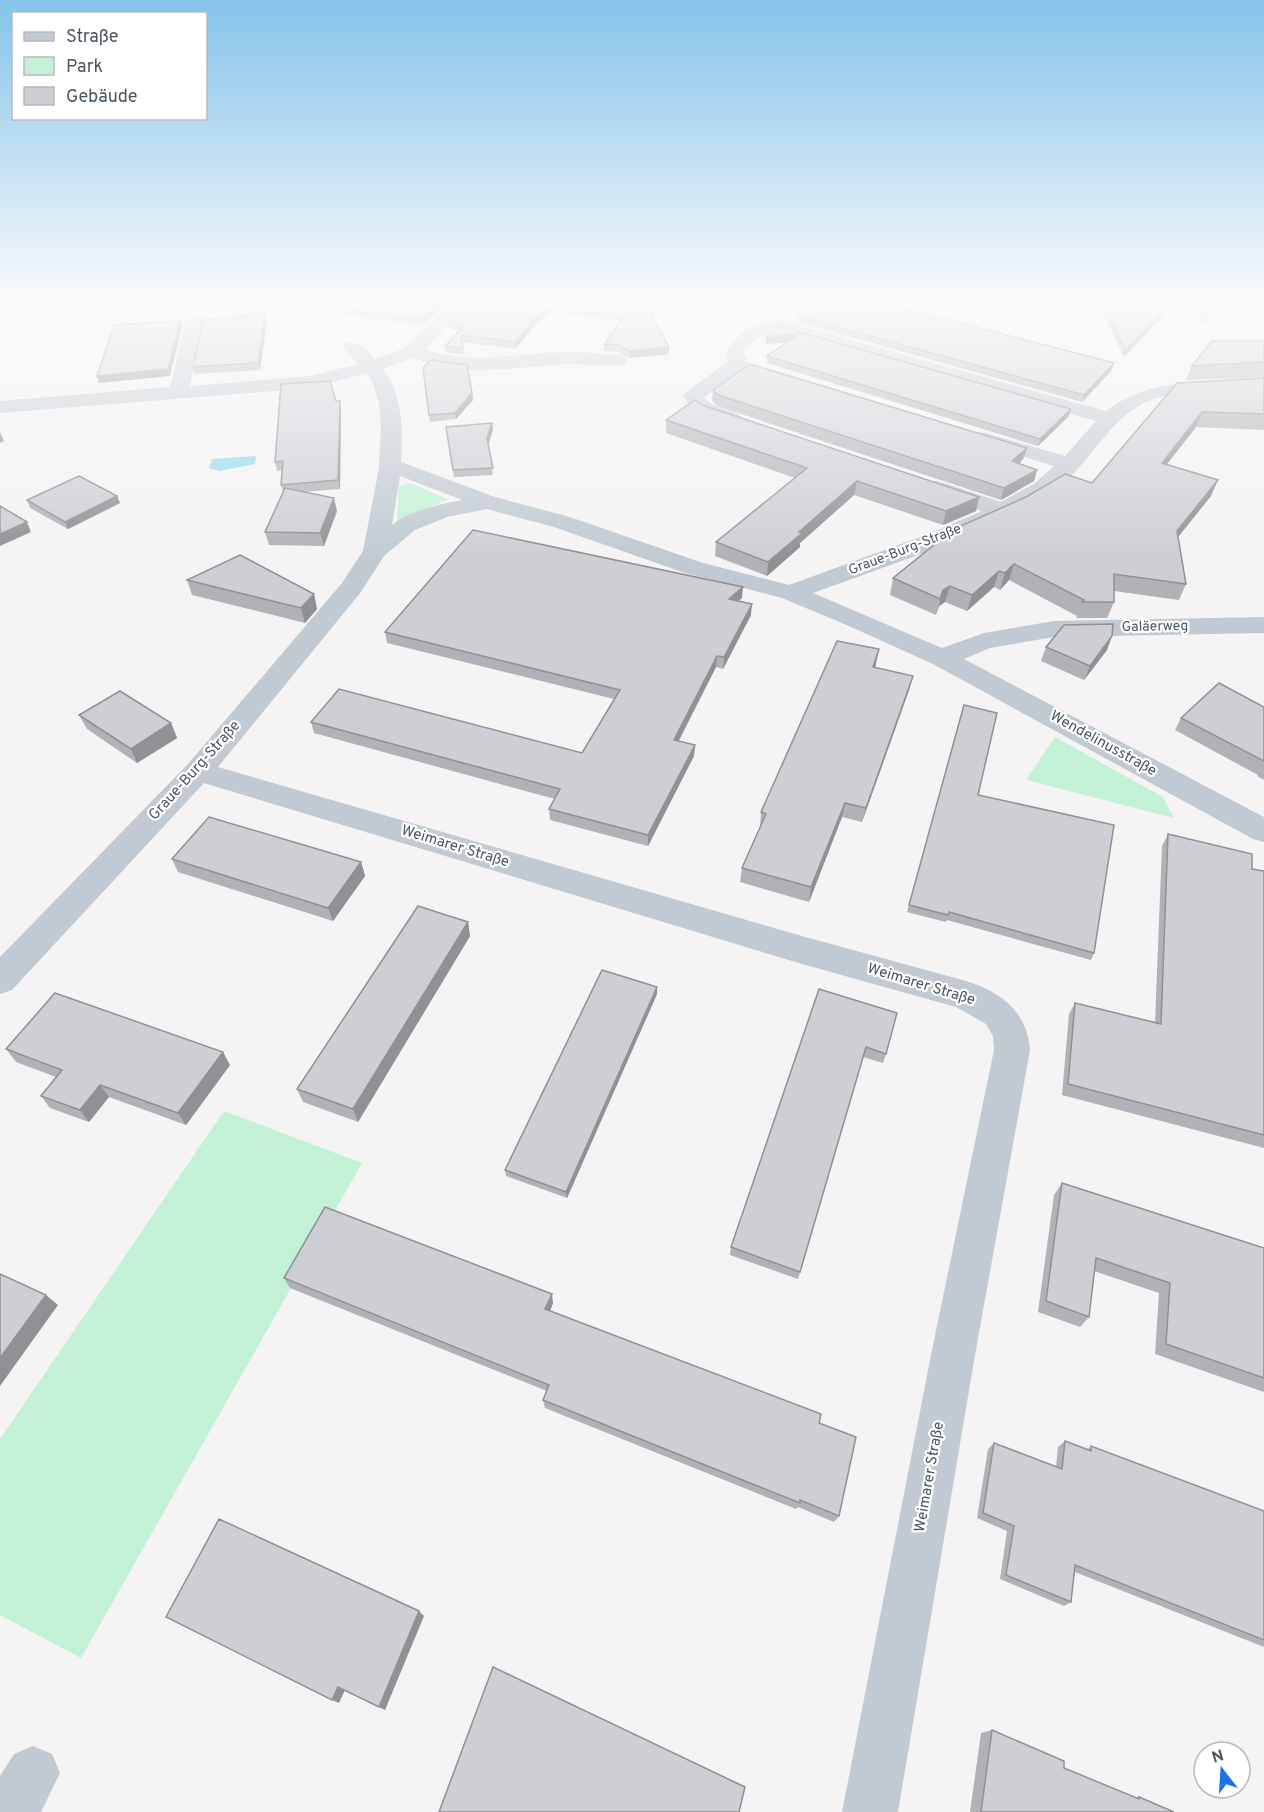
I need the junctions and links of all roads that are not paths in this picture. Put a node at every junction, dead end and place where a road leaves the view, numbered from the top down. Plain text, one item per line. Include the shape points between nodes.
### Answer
1 (179, 389) edge
2 (239, 389) edge
3 (384, 389) edge
4 (702, 389) edge
5 (1006, 389) edge
6 (1193, 389) edge
7 (178, 394) junction
8 (0, 407) edge
9 (1110, 418) junction
10 (754, 427) edge
11 (966, 433) edge
12 (1070, 464) junction
13 (390, 465) junction
14 (912, 480) edge
15 (487, 502) junction
16 (1003, 510) junction
17 (375, 551) junction
18 (791, 593) junction
19 (1264, 625) edge
20 (942, 658) junction
21 (198, 771) junction
22 (1264, 831) edge
23 (0, 980) edge
24 (870, 1812) edge

1 - 7 street
2 - 7 street
3 - 13 street, Graue-Burg-Straße via 391,416
4 - 10 street via 693,395 696,403 709,412
5 - 9 street
6 - 9 street, Graue-Burg-Straße via 1148,394 1126,404
7 - 8 street
9 - 12 street, Graue-Burg-Straße
11 - 12 street
12 - 16 street, Graue-Burg-Straße via 1043,488
13 - 15 street
13 - 17 street, Graue-Burg-Straße
14 - 16 street
15 - 17 street, Graue-Burg-Straße via 441,510 407,525
15 - 18 street, Graue-Burg-Straße via 562,522 694,568
16 - 18 street, Graue-Burg-Straße
17 - 21 street, Graue-Burg-Straße via 352,587
18 - 20 street, Graue-Burg-Straße
19 - 20 street, Galäerweg via 1054,629 984,641
20 - 22 street, Wendelinusstraße
21 - 23 street, Graue-Burg-Straße
21 - 24 street, Weimarer Straße via 966,995 999,1014 1011,1035 1012,1050

